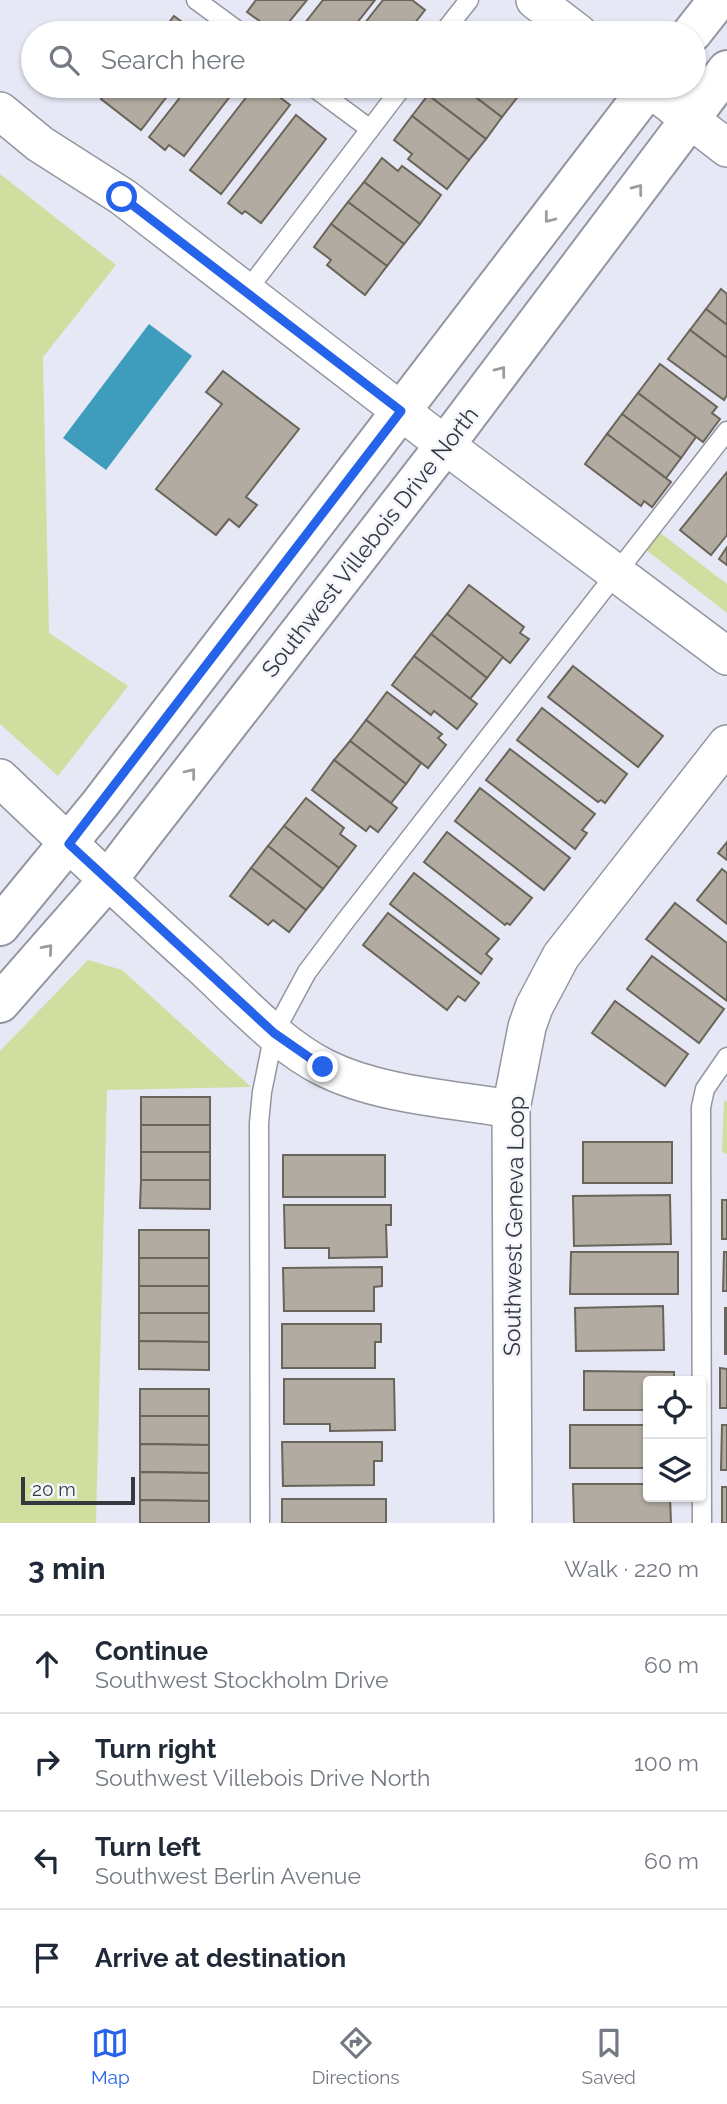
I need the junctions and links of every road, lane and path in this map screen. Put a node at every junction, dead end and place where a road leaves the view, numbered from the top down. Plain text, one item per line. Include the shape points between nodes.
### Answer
1 (196, 0) edge
2 (469, 0) edge
3 (535, 0) edge
4 (718, 0) edge
5 (225, 21) edge
6 (452, 21) edge
7 (562, 21) edge
8 (701, 21) edge
9 (727, 70) edge
10 (328, 98) edge
11 (394, 98) edge
12 (640, 98) edge
13 (664, 98) edge
14 (706, 98) edge
15 (706, 98) edge
16 (0, 111) edge
17 (690, 119) junction
18 (370, 129) junction
19 (727, 148) edge
20 (246, 292) junction
21 (401, 411) junction
22 (727, 431) edge
23 (445, 445) junction
24 (616, 573) junction
25 (727, 656) edge
26 (727, 744) edge
27 (0, 778) edge
28 (69, 844) junction
29 (107, 881) junction
30 (0, 926) edge
31 (0, 1003) edge
32 (274, 1033) junction
33 (727, 1057) edge
34 (511, 1109) junction
35 (260, 1523) edge
36 (513, 1523) edge
37 (702, 1523) edge

1 - 5 lane
2 - 6 lane
3 - 7 street
4 - 8 street
9 - 15 street, Southwest Villebois Drive North
10 - 18 lane
11 - 18 lane
12 -> 21 street
13 - 17 street
14 - 17 street, Southwest Villebois Drive North
16 - 20 street
17 - 19 street
23 -> 17 street, Southwest Villebois Drive North
18 - 20 lane
20 - 21 street
21 - 23 street
21 - 28 street
22 - 24 lane
23 - 24 street
29 -> 23 street, Southwest Villebois Drive North
24 - 25 street
24 - 32 lane via 307,972
26 - 34 street, Southwest Geneva Loop via 561,956 527,1027
27 - 28 street
28 - 29 street
28 - 30 street
31 -> 29 street, Southwest Villebois Drive North
29 - 32 street
32 - 34 street via 323,1067 354,1080
32 - 35 lane via 259,1123
33 - 37 lane via 705,1089 701,1107
34 - 36 street, Southwest Geneva Loop

